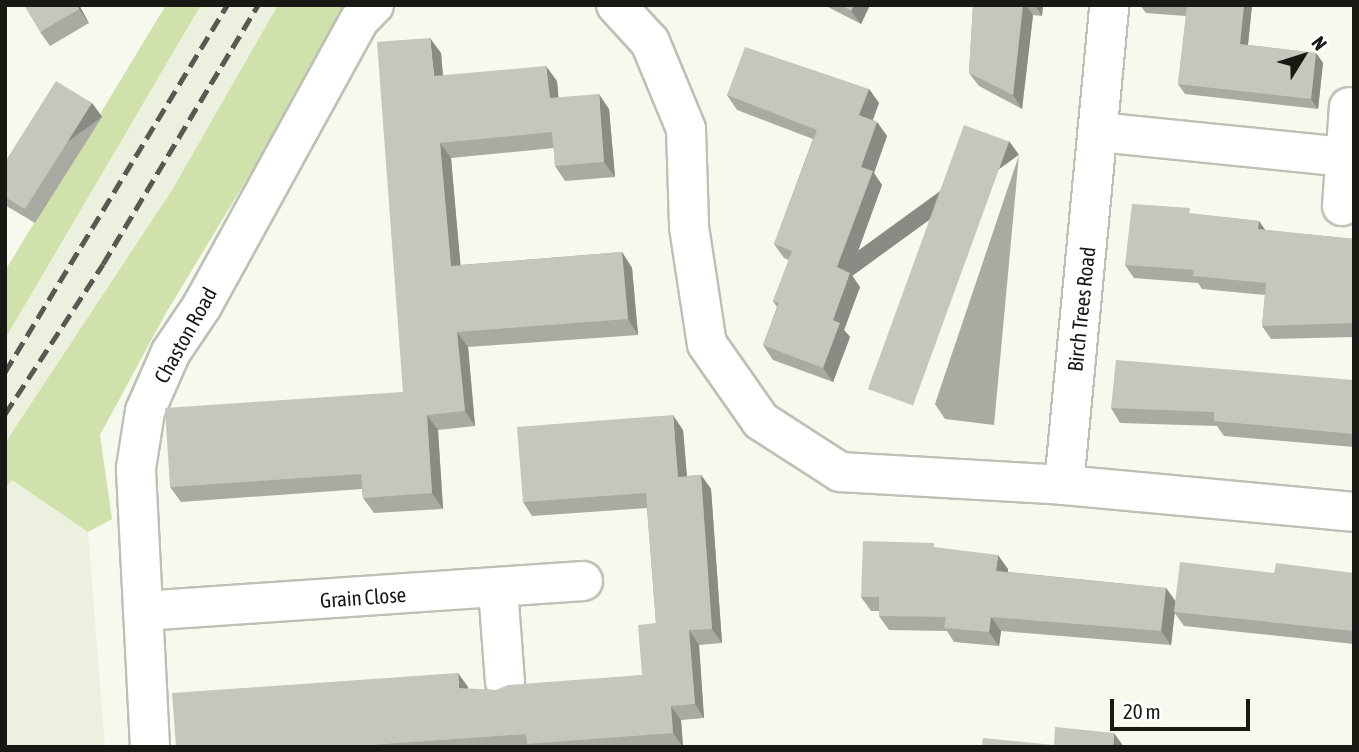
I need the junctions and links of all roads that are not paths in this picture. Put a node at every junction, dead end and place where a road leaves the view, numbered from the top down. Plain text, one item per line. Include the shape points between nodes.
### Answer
1 (374, 5) edge
2 (616, 5) edge
3 (1109, 5) edge
4 (1349, 107) dead end
5 (1099, 132) junction
6 (1345, 157) junction
7 (1342, 206) dead end
8 (1064, 485) junction
9 (1354, 512) edge
10 (583, 581) dead end
11 (498, 589) junction
12 (143, 611) junction
13 (505, 682) dead end
14 (150, 747) edge

1 - 12 street, Chaston Road via 360,19 202,306 171,352 145,411 136,468
2 - 8 street via 650,42 686,129 689,227 706,344 761,421 840,472
3 - 5 street, Birch Trees Road
4 - 6 street
5 - 6 street
5 - 8 street, Birch Trees Road
6 - 7 street
8 - 9 street
10 - 11 street, Grain Close
11 - 12 street, Grain Close
11 - 13 street
12 - 14 street, Chaston Road

